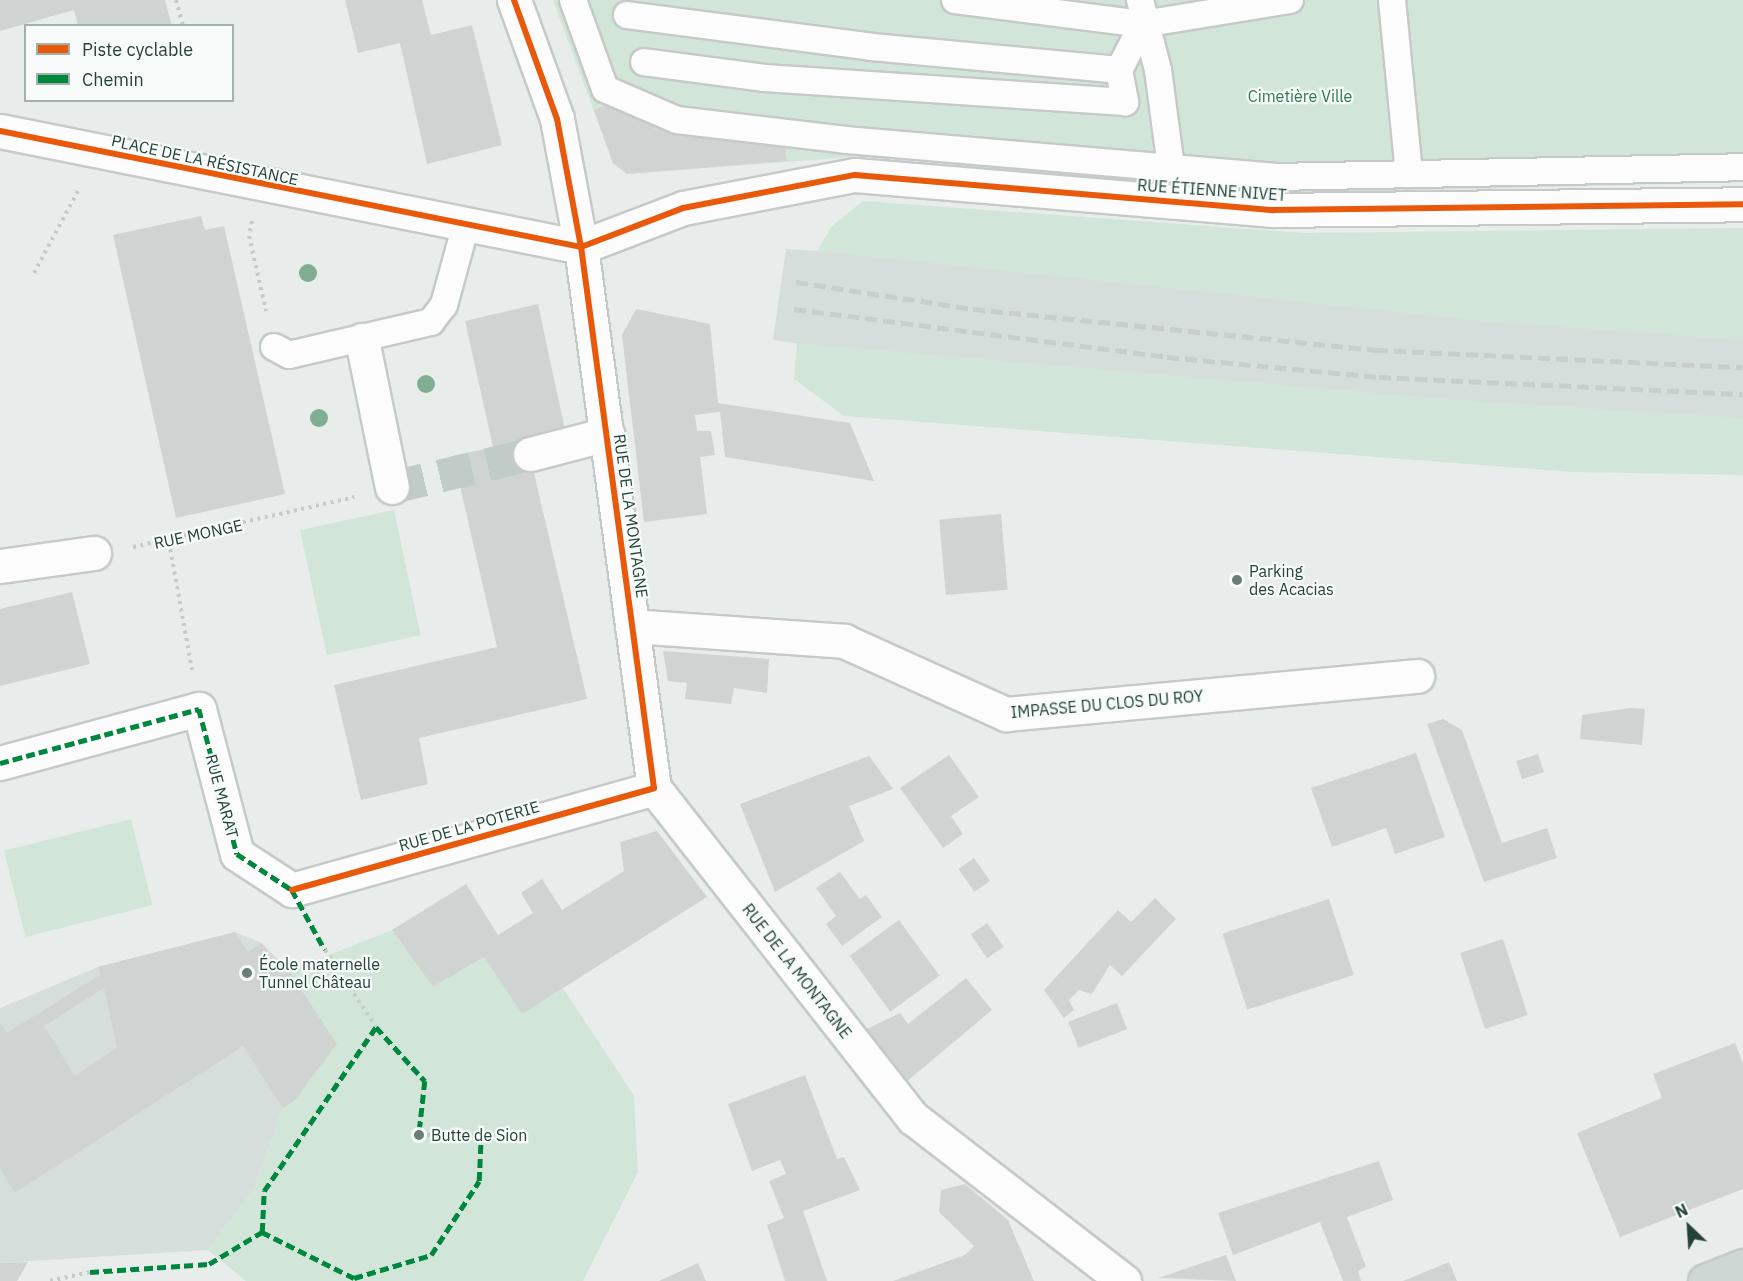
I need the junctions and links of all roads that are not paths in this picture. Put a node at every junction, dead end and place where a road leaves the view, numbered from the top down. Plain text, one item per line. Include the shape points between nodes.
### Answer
1 (514, 0) edge
2 (573, 0) edge
3 (955, 0) edge
4 (1290, 0) edge
5 (1392, 0) edge
6 (1141, 12) edge
7 (627, 15) dead end
8 (644, 62) dead end
9 (1119, 70) junction
10 (0, 131) edge
11 (1171, 168) junction
12 (1743, 168) edge
13 (1409, 174) junction
14 (1743, 204) edge
15 (465, 228) junction
16 (581, 247) junction
17 (362, 340) junction
18 (274, 346) road end
19 (607, 434) junction
20 (530, 454) tunnel mouth
21 (392, 488) road end
22 (94, 553) road end
23 (0, 566) edge
24 (632, 626) junction
25 (1417, 676) dead end
26 (0, 763) edge
27 (654, 788) junction
28 (292, 890) joint
29 (1743, 1266) edge
30 (1125, 1281) edge
31 (1705, 1281) edge

1 - 16 street, RUE DE LA MONTAGNE via 557,119
2 - 11 lane via 605,89 677,120
3 - 6 lane
4 - 6 lane
5 - 13 lane
6 - 9 lane
6 - 11 lane via 1158,70
7 - 9 lane via 873,47
8 - 9 lane via 765,78 1125,102
10 - 15 street, PLACE DE LA RÉSISTANCE
11 - 13 lane via 1275,177
12 - 13 lane
14 - 16 street, RUE ÉTIENNE NIVET via 1274,210 855,175 683,208
15 - 16 street, PLACE DE LA RÉSISTANCE
15 - 17 lane via 444,305 431,322
16 - 19 street, RUE DE LA MONTAGNE
17 - 18 lane via 289,355
17 - 21 street
19 - 20 street
19 - 24 street, RUE DE LA MONTAGNE
22 - 23 street
24 - 25 street, IMPASSE DU CLOS DU ROY via 844,641 1006,714
24 - 27 street, RUE DE LA MONTAGNE
26 - 28 street, RUE MARAT via 199,709 237,854
27 - 28 street, RUE DE LA POTERIE
27 - 30 street, RUE DE LA MONTAGNE via 913,1118
29 - 31 main road

